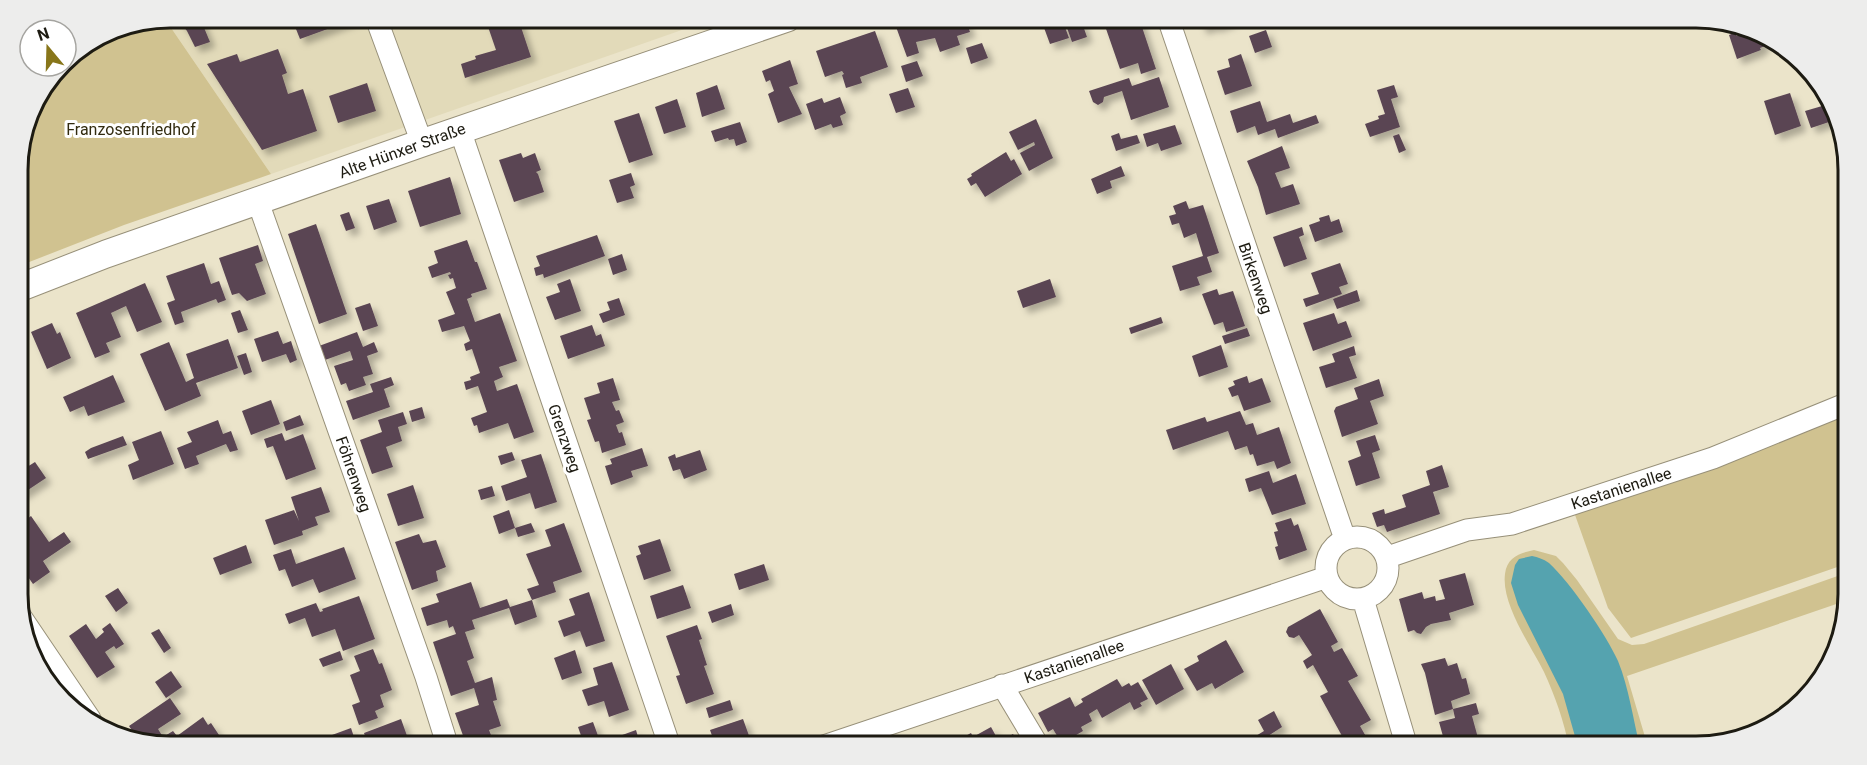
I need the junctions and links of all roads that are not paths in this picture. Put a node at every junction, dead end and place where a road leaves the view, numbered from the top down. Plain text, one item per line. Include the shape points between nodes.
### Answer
1 (380, 28) edge
2 (758, 28) edge
3 (1170, 28) edge
4 (460, 130) junction
5 (422, 143) junction
6 (258, 202) junction
7 (29, 284) edge
8 (1838, 407) edge
9 (1345, 539) junction
10 (1388, 557) junction
11 (1327, 577) junction
12 (1363, 599) junction
13 (36, 638) edge
14 (1002, 685) junction
15 (79, 703) edge
16 (445, 736) edge
17 (666, 736) edge
18 (853, 736) edge
19 (1032, 736) edge
20 (1404, 736) edge

1 - 5 street
2 - 4 street, Alte Hünxer Straße
3 - 9 street, Birkenweg
4 - 5 street, Alte Hünxer Straße
4 - 17 street, Grenzweg
5 - 6 street, Alte Hünxer Straße
6 - 7 street, Alte Hünxer Straße
6 - 16 street, Föhrenweg
8 - 10 street, Kastanienallee via 1713,458 1512,524 1467,530
9 - 10 street via 1364,537 1382,547
9 - 11 street via 1331,550
10 - 12 street via 1384,584
11 - 12 street via 1345,597
11 - 14 street, Kastanienallee
12 - 20 street
13 - 15 street
14 - 18 street, Kastanienallee
14 - 19 street

